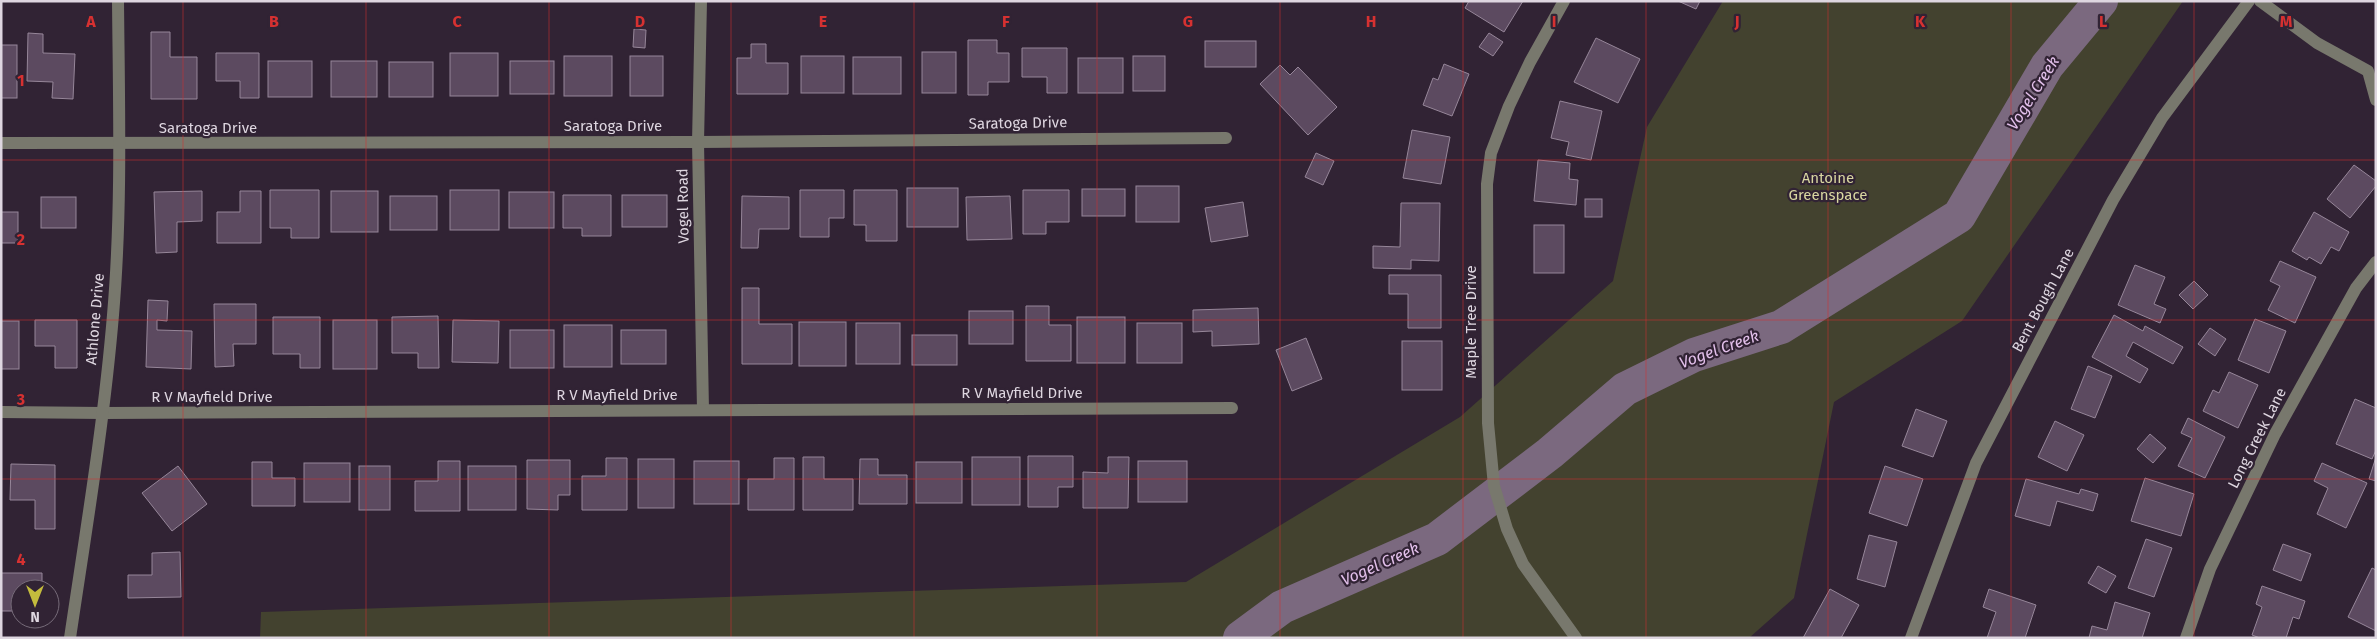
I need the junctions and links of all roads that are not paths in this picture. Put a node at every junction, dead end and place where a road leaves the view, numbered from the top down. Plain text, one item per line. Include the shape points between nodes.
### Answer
1 (118, 1) edge
2 (701, 1) edge
3 (1564, 1) edge
4 (2250, 1) edge
5 (2260, 1) edge
6 (2376, 100) edge
7 (1226, 138) dead end
8 (698, 142) junction
9 (1, 144) edge
10 (120, 144) junction
11 (2376, 262) edge
12 (1232, 408) dead end
13 (703, 410) junction
14 (1, 412) edge
15 (103, 413) junction
16 (70, 638) edge
17 (1576, 638) edge
18 (1910, 638) edge
19 (2186, 638) edge

1 - 10 street, Athlone Drive
2 - 8 street, Vogel Road
3 - 17 street, Maple Tree Drive via 1508,106 1491,153 1487,184 1488,423 1494,486 1507,529 1524,564
4 - 18 street, Bent Bough Lane via 2162,118 2113,200 1976,463
5 - 6 street via 2316,44 2368,71
7 - 8 street, Saratoga Drive
8 - 10 street, Saratoga Drive
8 - 13 street, Vogel Road
9 - 10 street, Saratoga Drive
10 - 15 street, Athlone Drive via 118,245
11 - 19 street, Long Creek Lane via 2356,288 2275,434 2210,569
12 - 13 street, R V Mayfield Drive
13 - 15 street, R V Mayfield Drive
14 - 15 street, R V Mayfield Drive
15 - 16 street, Athlone Drive

